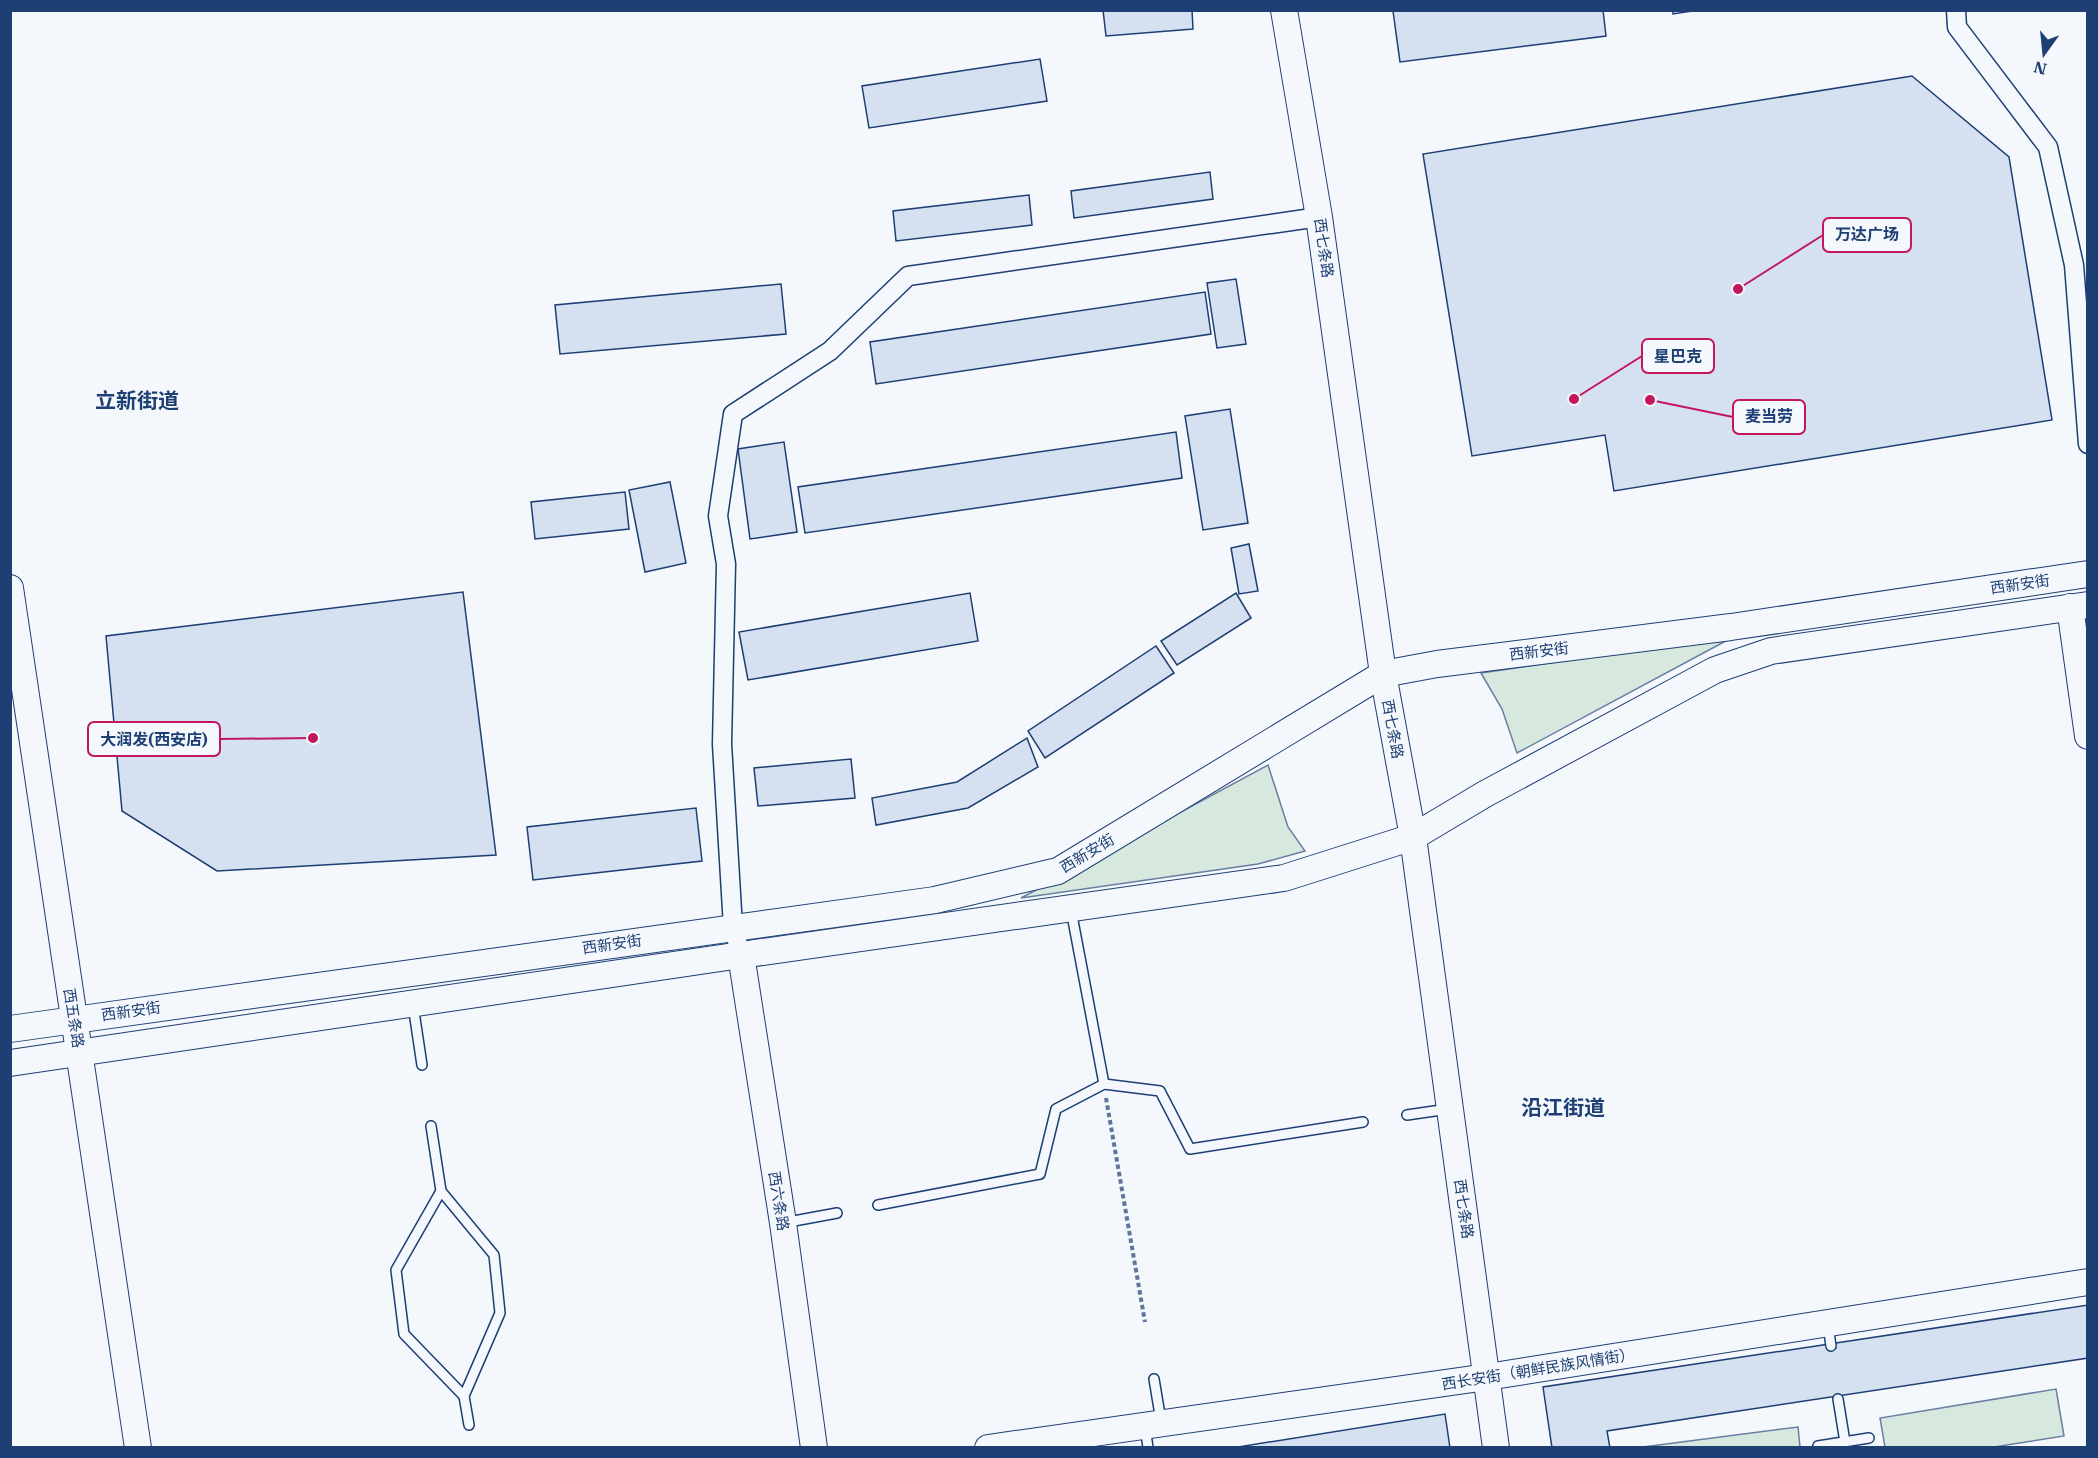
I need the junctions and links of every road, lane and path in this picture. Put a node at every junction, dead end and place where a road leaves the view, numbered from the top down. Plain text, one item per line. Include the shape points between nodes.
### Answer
1 (1284, 10) edge
2 (1956, 10) edge
3 (1319, 217) junction
4 (2088, 444) edge
5 (2088, 574) edge
6 (10, 588) edge
7 (2079, 606) edge
8 (1383, 674) junction
9 (2088, 735) edge
10 (1413, 837) junction
11 (1071, 908) junction
12 (734, 927) junction
13 (741, 955) junction
14 (413, 1004) junction
15 (74, 1019) junction
16 (10, 1029) edge
17 (79, 1052) junction
18 (10, 1063) edge
19 (422, 1065) dead end
20 (1104, 1084) junction
21 (1450, 1109) junction
22 (1407, 1115) dead end
23 (1363, 1122) dead end
24 (431, 1126) dead end
25 (441, 1191) junction
26 (878, 1205) dead end
27 (837, 1213) dead end
28 (783, 1223) junction
29 (2088, 1282) edge
30 (1145, 1322) dead end
31 (1487, 1377) junction
32 (1154, 1379) dead end
33 (464, 1396) junction
34 (1838, 1399) dead end
35 (468, 1425) dead end
36 (1151, 1432) edge
37 (1869, 1438) dead end
38 (1845, 1442) junction
39 (1818, 1446) edge
40 (138, 1448) edge
41 (814, 1448) edge
42 (988, 1448) edge
43 (1496, 1448) edge

1 - 3 main road, 西七条路
2 - 4 street via 1958,27 2048,147 2074,265
3 - 8 main road, 西七条路
3 - 12 street via 908,276 830,351 733,414 718,516 726,564 722,744
5 - 8 main road, 西新安街
6 - 15 main road, 西五条路
7 - 9 main road
7 - 10 main road, 西新安街 via 1771,651 1716,670
8 - 10 main road, 西七条路
8 - 12 main road, 西新安街 via 1058,871 935,900
10 - 11 main road, 西新安街 via 1284,878
10 - 21 main road, 西七条路
11 - 13 main road, 西新安街
11 - 20 lane
12 - 13 street
12 - 15 main road, 西新安街
13 - 14 main road, 西新安街
13 - 28 main road, 西六条路
14 - 17 main road, 西新安街
14 - 19 lane
15 - 16 main road, 西新安街
15 - 17 main road, 西五条路
17 - 18 main road, 西新安街
17 - 40 main road, 西五条路
20 - 23 lane via 1160,1091 1190,1149
20 - 26 lane via 1056,1109 1040,1174
20 - 30 path
21 - 22 lane
21 - 31 main road, 西七条路
24 - 25 lane
25 - 33 lane via 494,1255 500,1313
25 - 33 lane via 396,1270 404,1334
27 - 28 lane
28 - 41 main road, 西六条路
29 - 31 main road, 西长安街（朝鲜民族风情街） via 1829,1334
31 - 36 main road, 西长安街（朝鲜民族风情街）
31 - 43 main road, 西七条路
32 - 36 lane
33 - 35 lane
34 - 38 lane
36 - 42 main road, 西长安街（朝鲜民族风情街）
37 - 38 lane
38 - 39 lane

